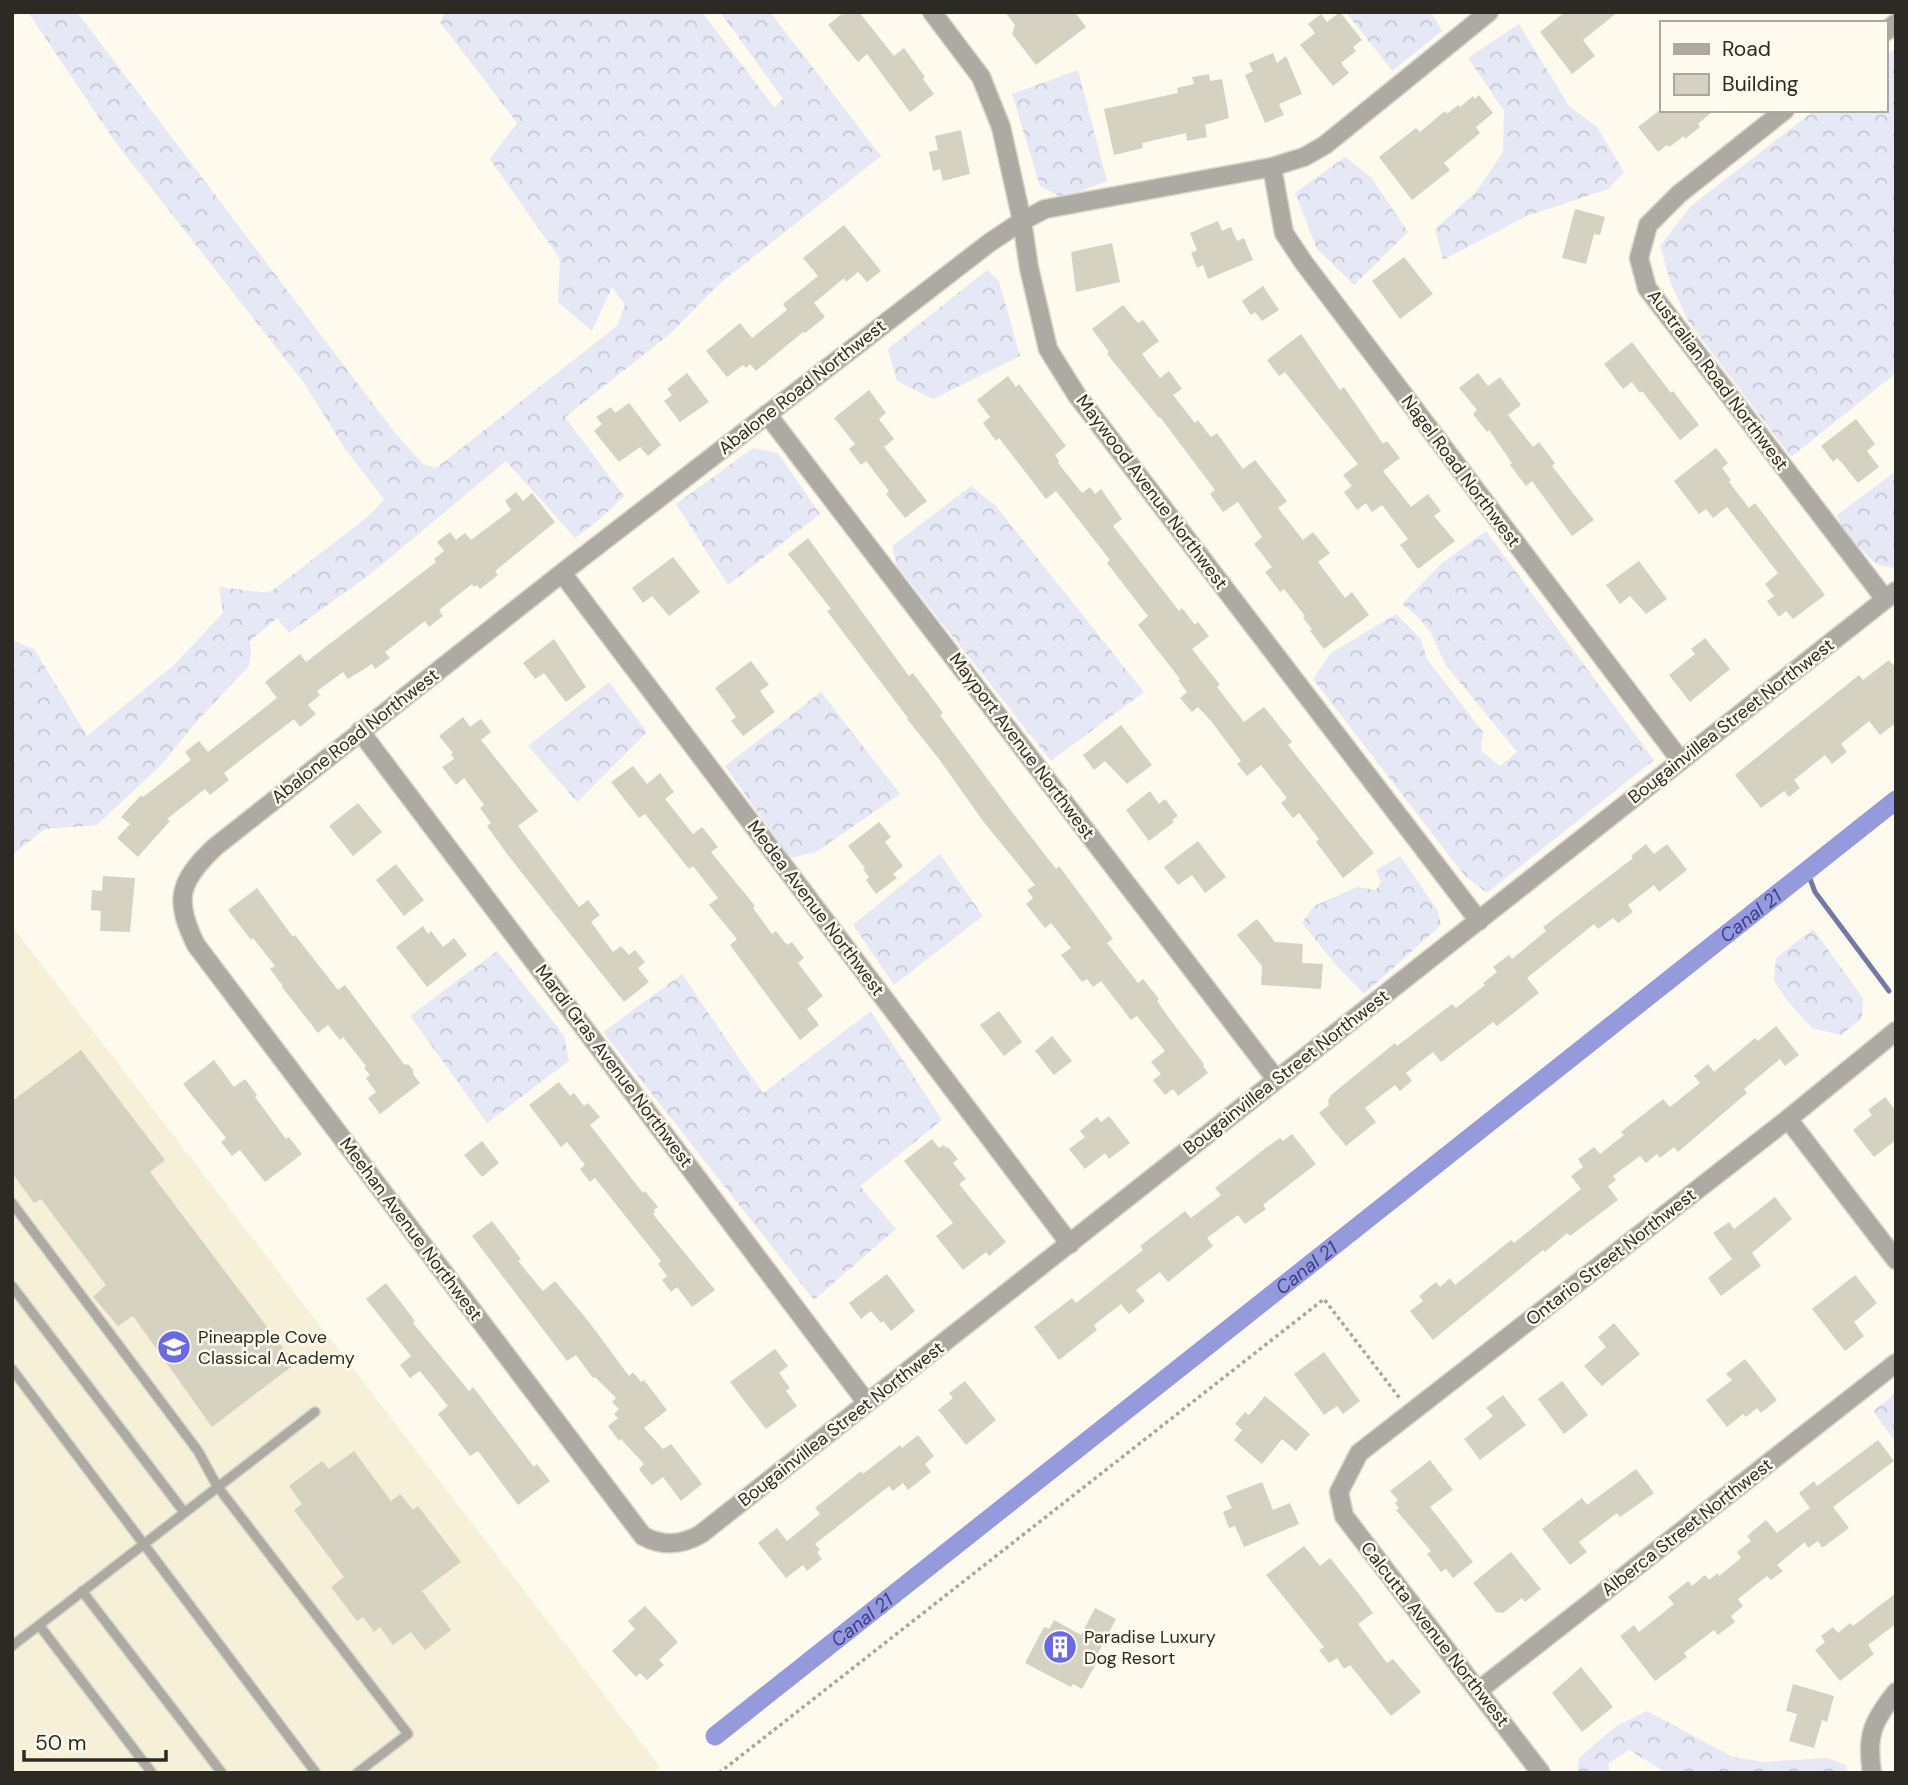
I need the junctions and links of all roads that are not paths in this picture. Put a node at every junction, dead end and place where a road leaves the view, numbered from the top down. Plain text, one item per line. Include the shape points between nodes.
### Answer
1 (932, 12) edge
2 (1489, 12) edge
3 (1782, 112) edge
4 (1272, 167) junction
5 (1022, 221) junction
6 (767, 414) junction
7 (562, 573) junction
8 (1890, 595) edge
9 (360, 731) junction
10 (1681, 761) junction
11 (182, 890) joint
12 (1479, 921) junction
13 (1896, 1031) edge
14 (1276, 1079) junction
15 (1788, 1119) junction
16 (12, 1203) edge
17 (1070, 1244) junction
18 (1896, 1260) edge
19 (12, 1286) edge
20 (1896, 1363) edge
21 (12, 1369) edge
22 (867, 1402) junction
23 (315, 1412) dead end
24 (217, 1486) junction
25 (1339, 1492) joint
26 (184, 1512) junction
27 (142, 1544) junction
28 (671, 1544) joint
29 (82, 1591) junction
30 (39, 1625) junction
31 (12, 1646) edge
32 (1479, 1690) junction
33 (1896, 1692) edge
34 (152, 1773) edge
35 (222, 1773) edge
36 (316, 1773) edge
37 (357, 1773) edge
38 (1541, 1773) edge
39 (1872, 1773) edge

1 - 5 street, Maywood Avenue Northwest via 981,77 1001,127
2 - 4 street, Abalone Road Northwest via 1325,145
3 - 8 street, Australian Road Northwest via 1679,194 1648,225 1639,258 1647,288
4 - 5 street, Abalone Road Northwest via 1045,209
4 - 10 street, Nagel Road Northwest via 1284,233 1304,263
5 - 6 street, Abalone Road Northwest
5 - 12 street, Maywood Avenue Northwest via 1048,349 1070,384
6 - 7 street, Abalone Road Northwest
6 - 14 street, Mayport Avenue Northwest
7 - 9 street, Abalone Road Northwest
7 - 17 street, Medea Avenue Northwest
8 - 10 street, Bougainvillea Street Northwest
9 - 11 street, Abalone Road Northwest via 215,847 194,867
9 - 22 street, Mardi Gras Avenue Northwest
10 - 12 street, Bougainvillea Street Northwest
11 - 28 street, Meehan Avenue Northwest via 184,920 196,946 643,1536
12 - 14 street, Bougainvillea Street Northwest
13 - 15 street, Ontario Street Northwest
14 - 17 street, Bougainvillea Street Northwest
15 - 18 street
15 - 25 street, Ontario Street Northwest via 1359,1453
16 - 24 lane via 198,1451
17 - 22 street, Bougainvillea Street Northwest
19 - 26 lane
20 - 32 street, Alberca Street Northwest
21 - 27 lane
22 - 28 street, Bougainvillea Street Northwest via 701,1534
23 - 24 lane
24 - 26 lane
24 - 37 lane via 408,1734
25 - 32 street, Calcutta Avenue Northwest via 1344,1516
26 - 27 lane
27 - 29 lane
27 - 36 lane
29 - 30 lane
29 - 35 lane
30 - 31 lane
30 - 34 lane
32 - 38 street, Calcutta Avenue Northwest
33 - 39 street via 1876,1717 1868,1749

